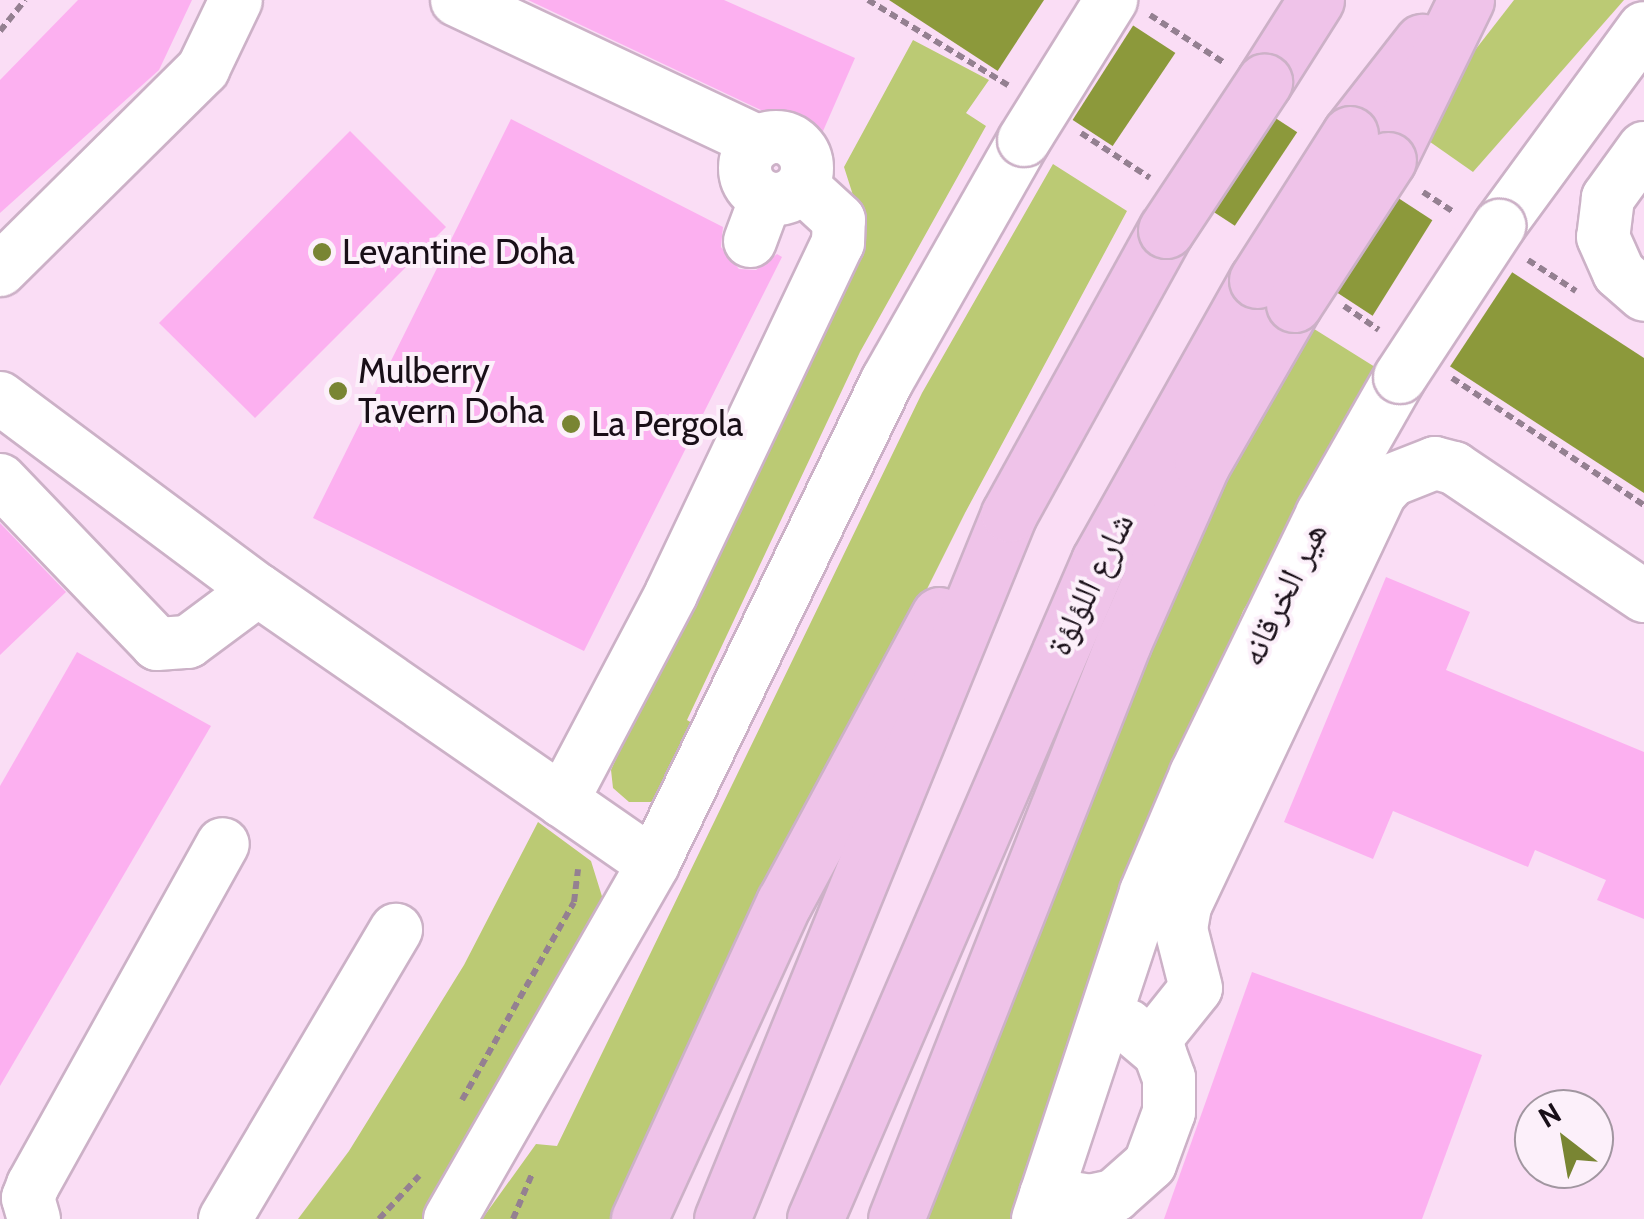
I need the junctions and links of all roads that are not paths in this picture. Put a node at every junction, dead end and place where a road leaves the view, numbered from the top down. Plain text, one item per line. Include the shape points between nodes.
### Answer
1 (236, 0) edge
2 (457, 0) edge
3 (1111, 0) edge
4 (1316, 0) edge
5 (1456, 0) edge
6 (1466, 0) edge
7 (1644, 28) edge
8 (1369, 147) junction
9 (1636, 176) edge
10 (0, 270) edge
11 (1275, 292) junction
12 (1644, 294) edge
13 (0, 398) edge
14 (0, 480) edge
15 (1009, 514) junction
16 (258, 590) junction
17 (1644, 596) edge
18 (562, 801) junction
19 (223, 844) dead end
20 (653, 864) junction
21 (396, 930) dead end
22 (1104, 1017) junction
23 (1152, 1043) junction
24 (1042, 1207) edge
25 (34, 1219) edge
26 (224, 1219) edge
27 (450, 1219) edge
28 (639, 1219) edge
29 (722, 1219) edge
30 (814, 1219) edge
31 (896, 1219) edge

1 - 10 street via 203,69
2 - 18 street via 760,142 780,138 798,147 807,165 773,208 839,220 838,243 671,594
3 - 20 street, bridge via 887,381
4 - 15 main road, bridge via 1166,230
5 - 8 main road, شارع اللؤلؤة
6 - 8 main road
7 - 22 street, هير الخرقانه, bridge via 1499,226 1400,377 1322,514 1196,774
8 - 11 main road, شارع اللؤلؤة, bridge
9 - 12 street via 1608,198 1603,238 1618,273
11 - 30 main road, شارع اللؤلؤة via 1099,561
11 - 31 main road via 1122,643
13 - 16 street
14 - 16 street via 157,644 188,642
15 - 28 main road via 954,588 784,903
15 - 29 main road
16 - 18 street
17 - 23 street via 1454,468 1435,463 1392,480 1185,906 1182,928 1196,988
18 - 20 street
19 - 25 street via 33,1185 28,1198
20 - 27 street
21 - 26 street
22 - 23 street
22 - 24 street, هير الخرقانه
23 - 24 street via 1171,1093 1150,1164 1114,1196

